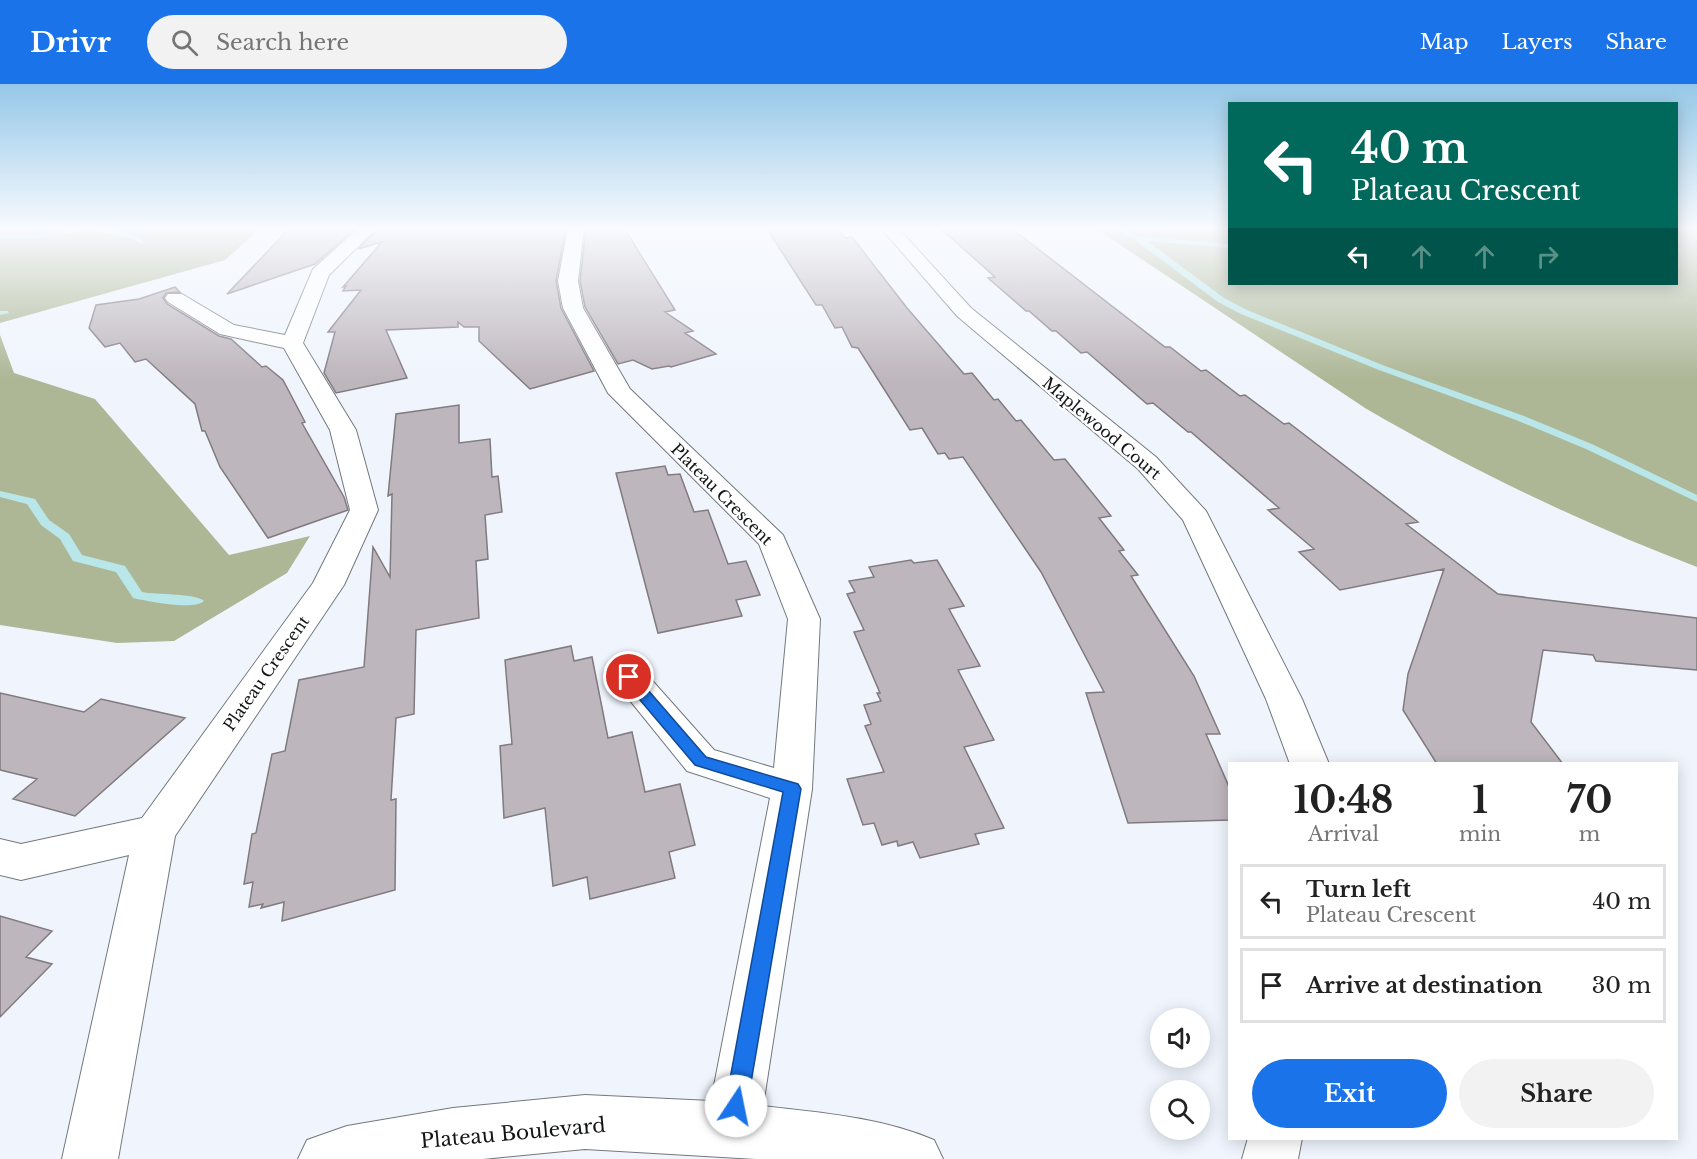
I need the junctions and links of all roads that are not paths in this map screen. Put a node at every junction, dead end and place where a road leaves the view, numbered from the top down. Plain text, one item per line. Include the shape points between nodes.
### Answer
1 (318, 278) edge
2 (568, 278) edge
3 (934, 278) edge
4 (175, 298) dead end
5 (292, 343) junction
6 (629, 677) dead end
7 (1309, 762) edge
8 (792, 789) junction
9 (155, 832) junction
10 (0, 857) edge
11 (732, 1129) junction
12 (1275, 1140) edge
13 (90, 1159) edge
14 (326, 1159) edge
15 (915, 1159) edge
16 (1270, 1159) edge

1 - 5 street
2 - 8 street, Plateau Crescent via 573,308 620,393 773,541 804,619
3 - 7 street, Maplewood Court via 964,312 1147,463 1196,517 1284,699
4 - 5 street via 227,330
5 - 9 street, Plateau Crescent via 343,430 363,513 328,585
6 - 8 street via 701,761
8 - 11 street, Plateau Crescent
9 - 10 street via 21,862
9 - 13 street, Plateau Crescent
11 - 14 street, Plateau Boulevard via 585,1122 453,1135
11 - 15 street, Plateau Boulevard via 854,1144
12 - 16 street

